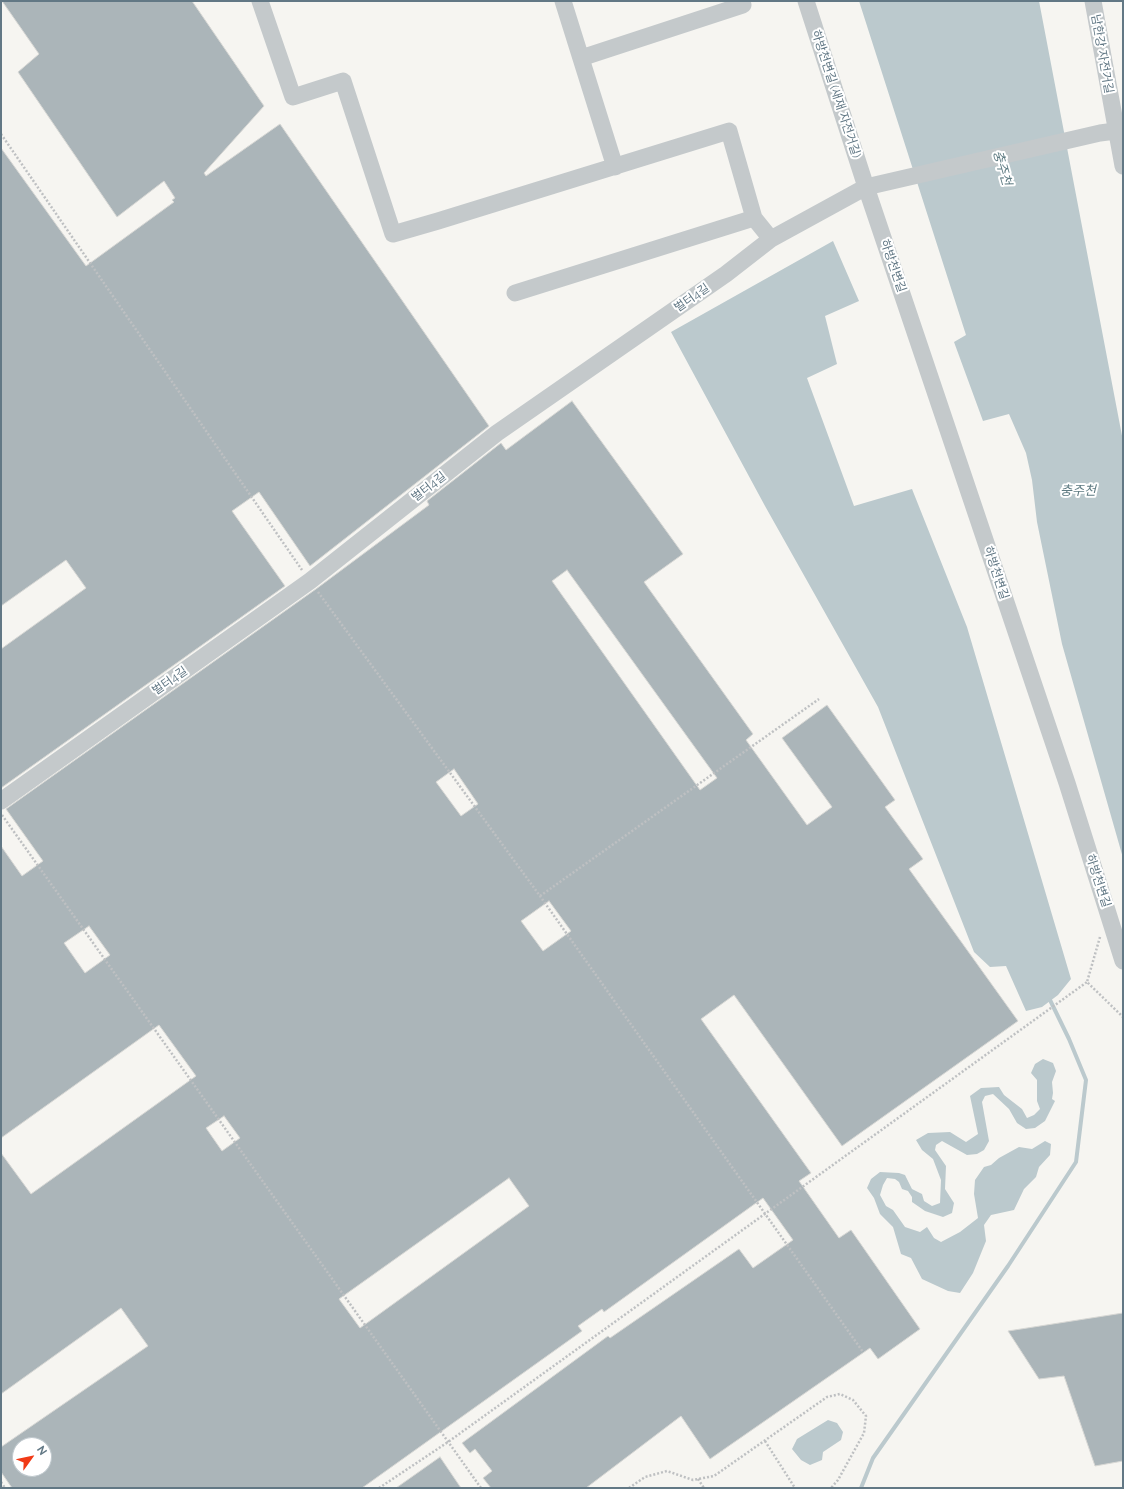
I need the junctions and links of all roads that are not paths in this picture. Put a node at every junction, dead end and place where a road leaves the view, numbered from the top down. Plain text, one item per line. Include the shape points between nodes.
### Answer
1 (260, 1) edge
2 (563, 1) edge
3 (742, 1) edge
4 (806, 1) edge
5 (1093, 1) edge
6 (581, 58) junction
7 (1113, 131) edge
8 (615, 166) junction
9 (1123, 166) edge
10 (866, 187) junction
11 (754, 218) junction
12 (771, 239) junction
13 (515, 293) dead end
14 (1, 801) edge
15 (1123, 961) edge

1 - 8 street via 293,97 344,81 393,234
2 - 6 street
3 - 6 street via 743,5
4 - 10 street, 하방천변길 (새재 자전거길)
5 - 7 street, 남한강 자전거길
6 - 8 street
7 - 9 street, 남한강 자전거길
7 - 10 street, 벌터4길
8 - 11 street via 729,131
10 - 12 street, 벌터4길
10 - 15 street, 하방천변길
11 - 12 street
11 - 13 street
12 - 14 street, 벌터4길 via 726,274 497,433 310,581

